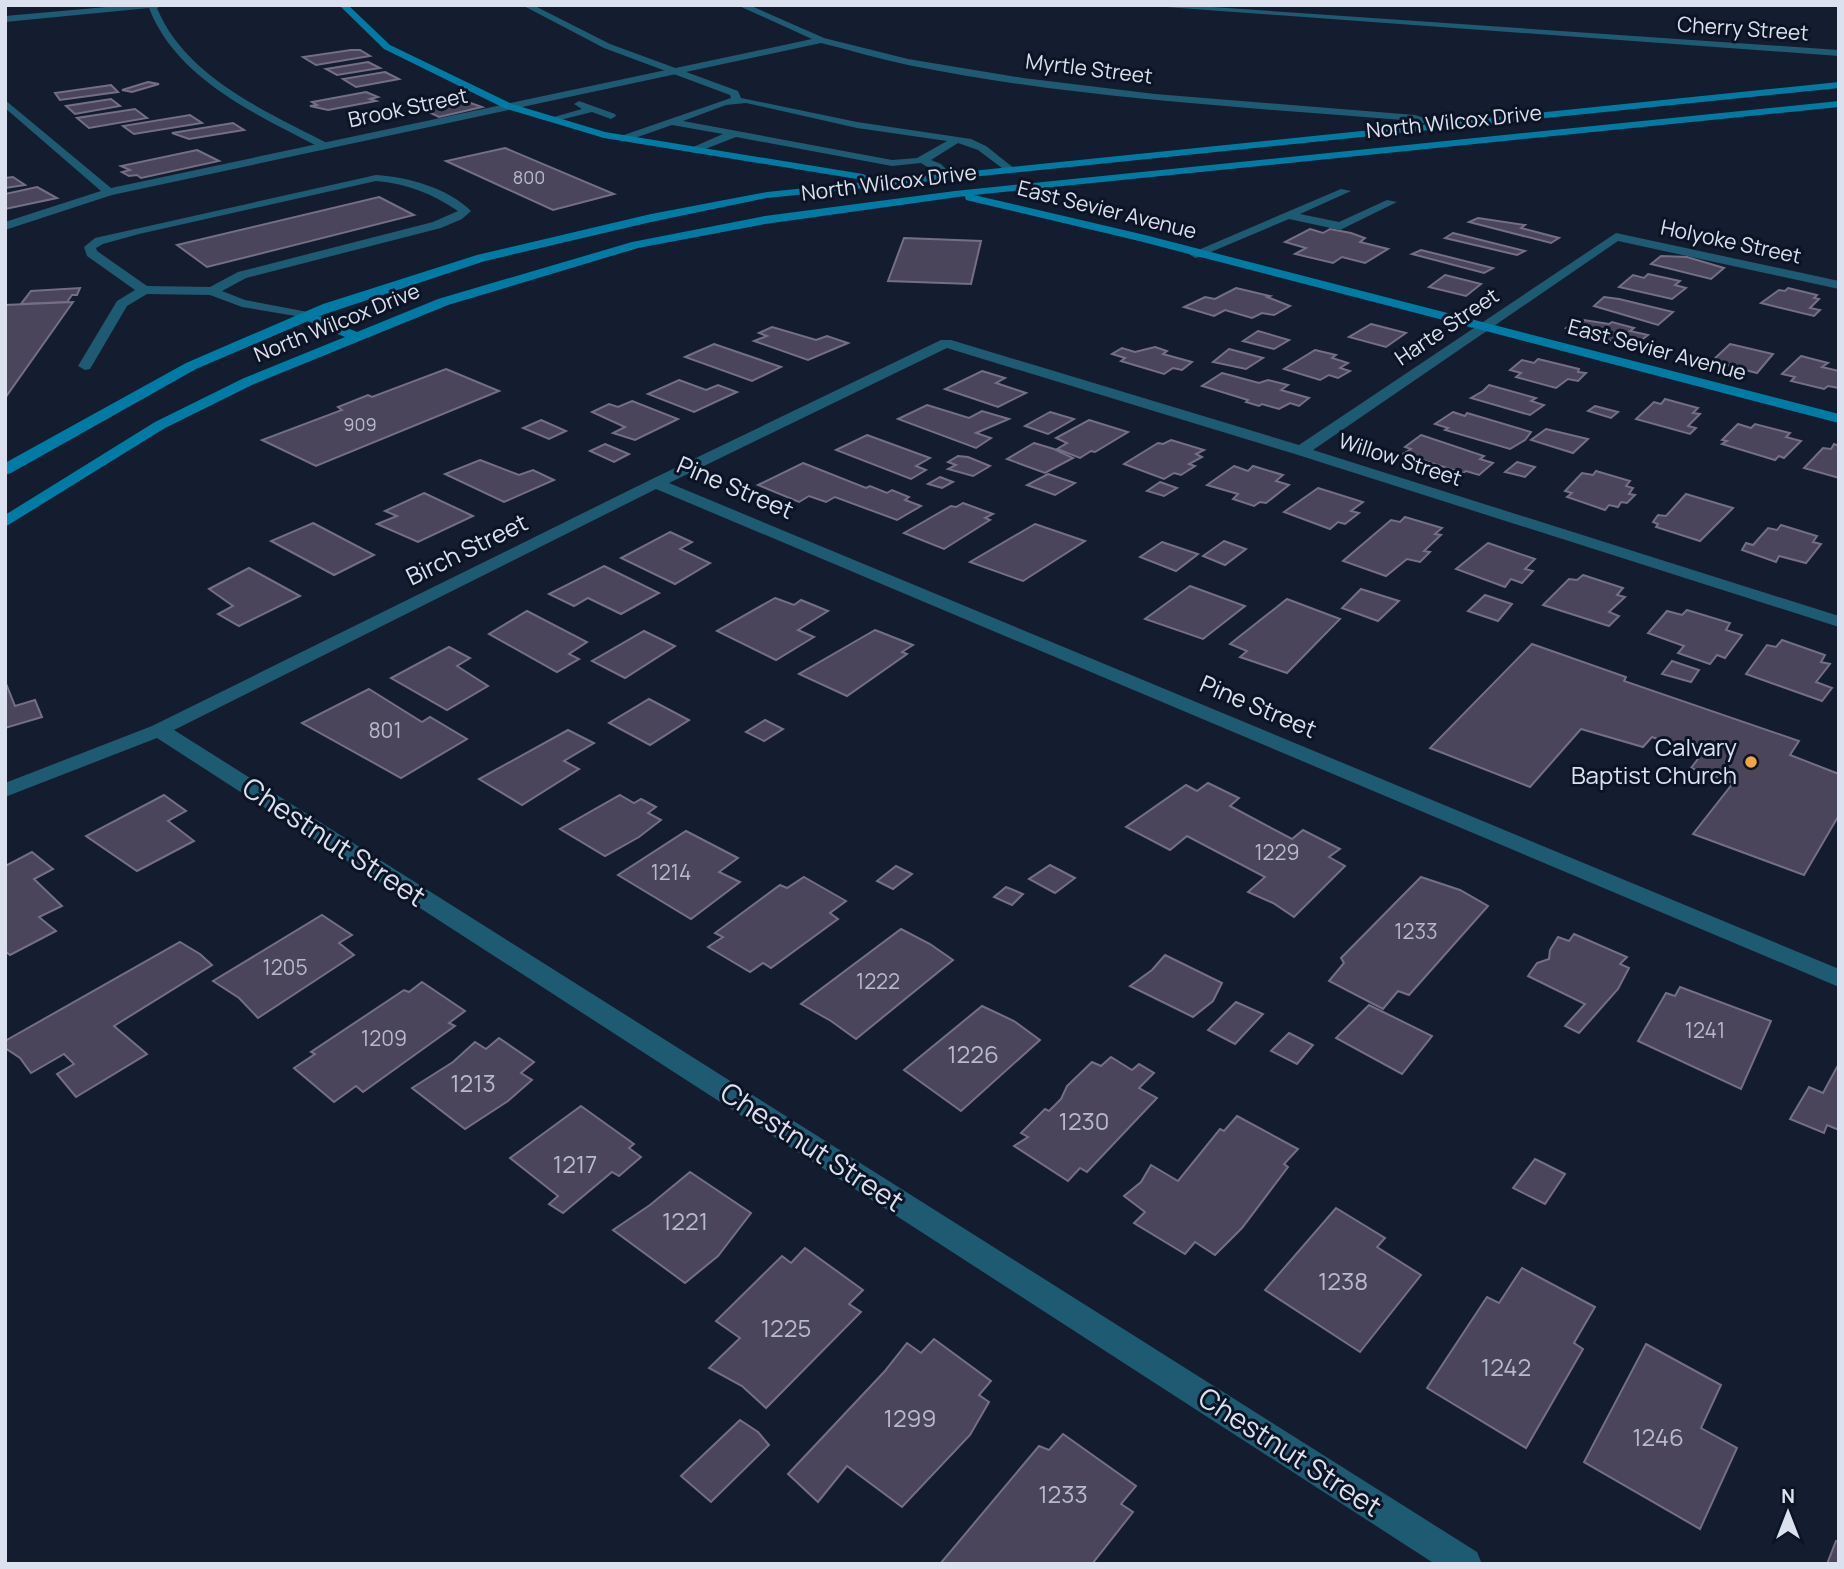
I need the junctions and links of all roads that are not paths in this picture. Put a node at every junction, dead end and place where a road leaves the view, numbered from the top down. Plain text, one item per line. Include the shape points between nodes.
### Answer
1 (159, 5) edge
2 (343, 5) edge
3 (526, 5) edge
4 (741, 5) edge
5 (1143, 5) edge
6 (152, 6) edge
7 (1345, 9) dead end
8 (5, 19) edge
9 (1394, 23) junction
10 (821, 40) junction
11 (1839, 53) edge
12 (676, 71) junction
13 (1839, 85) edge
14 (736, 100) junction
15 (5, 103) edge
16 (577, 103) dead end
17 (1839, 104) edge
18 (508, 106) junction
19 (589, 110) junction
20 (611, 117) dead end
21 (552, 119) junction
22 (671, 122) junction
23 (1442, 125) junction
24 (867, 127) junction
25 (733, 134) junction
26 (625, 138) junction
27 (957, 139) junction
28 (1472, 141) junction
29 (782, 144) junction
30 (325, 146) junction
31 (695, 150) junction
32 (822, 152) junction
33 (753, 160) junction
34 (872, 160) junction
35 (925, 161) junction
36 (1039, 166) junction
37 (797, 167) junction
38 (1010, 169) junction
39 (847, 175) junction
40 (947, 176) junction
41 (889, 182) junction
42 (1346, 191) dead end
43 (109, 192) junction
44 (955, 194) junction
45 (1391, 202) dead end
46 (1289, 215) junction
47 (765, 220) junction
48 (5, 226) edge
49 (1616, 237) joint
50 (1195, 254) junction
51 (1839, 285) edge
52 (144, 290) junction
53 (212, 291) junction
54 (308, 316) junction
55 (1485, 326) junction
56 (357, 337) junction
57 (946, 343) joint
58 (85, 366) dead end
59 (1839, 419) edge
60 (1301, 451) junction
61 (5, 470) edge
62 (656, 483) junction
63 (5, 522) edge
64 (1839, 622) edge
65 (159, 730) junction
66 (5, 791) edge
67 (1839, 979) edge
68 (1465, 1564) edge

1 - 6 street
2 - 18 main road, East Sevier Avenue via 387,47
3 - 12 street via 607,46
4 - 10 street, Myrtle Street
5 - 9 street, Cherry Street
6 - 8 street
6 - 30 street via 167,34 234,98
7 - 9 street
9 - 11 street, Cherry Street
10 - 12 street, Brook Street
10 - 23 street, Myrtle Street via 908,62 1023,81 1155,97 1415,118
12 - 14 street via 734,93
12 - 18 street, Brook Street
13 - 23 main road, North Wilcox Drive
14 - 22 street
14 - 24 street
15 - 43 street
16 - 19 street
17 - 28 main road, North Wilcox Drive
18 - 21 main road, East Sevier Avenue
18 - 30 street, Brook Street
19 - 20 street
19 - 21 street
21 - 26 main road, East Sevier Avenue
22 - 25 street
22 - 26 street
23 - 28 main road
23 - 36 main road, North Wilcox Drive
24 - 27 street
24 - 32 street
25 - 29 street
25 - 31 street
26 - 31 main road, East Sevier Avenue
27 - 35 street
27 - 38 street via 982,148
28 - 44 main road, North Wilcox Drive
29 - 32 street
29 - 33 street
30 - 43 street, Brook Street
31 - 33 main road, East Sevier Avenue
32 - 34 street
32 - 37 street
33 - 37 main road, East Sevier Avenue
34 - 35 street
34 - 39 street
35 - 40 street
36 - 38 main road, North Wilcox Drive
36 - 44 main road via 986,178
37 - 39 main road, East Sevier Avenue
38 - 40 main road, North Wilcox Drive
39 - 41 main road, East Sevier Avenue
40 - 41 main road, North Wilcox Drive
41 - 44 main road, East Sevier Avenue
41 - 47 main road via 854,200
41 - 54 main road, North Wilcox Drive via 767,195 638,221 481,258
42 - 46 street
43 - 48 street, Brook Street
44 - 47 main road, North Wilcox Drive
44 - 50 main road, East Sevier Avenue
45 - 46 street via 1340,226
46 - 50 street
47 - 56 main road, North Wilcox Drive via 636,245 520,278 443,302
49 - 51 street, Holyoke Street
49 - 55 street, Harte Street
50 - 55 main road, East Sevier Avenue
52 - 53 street
52 - 53 street via 91,254 90,247 138,231 376,178 406,181 464,211 437,225 243,275
52 - 58 street via 122,304
53 - 54 street via 242,303
54 - 56 main road
54 - 61 main road, North Wilcox Drive via 191,366
55 - 59 main road, East Sevier Avenue
55 - 60 street, Harte Street
56 - 63 main road, North Wilcox Drive via 249,381 160,425
57 - 60 street, Willow Street
57 - 62 street, Birch Street
60 - 64 street, Willow Street
62 - 65 street, Birch Street
62 - 67 street, Pine Street
65 - 66 street, Birch Street
65 - 68 street, Chestnut Street

